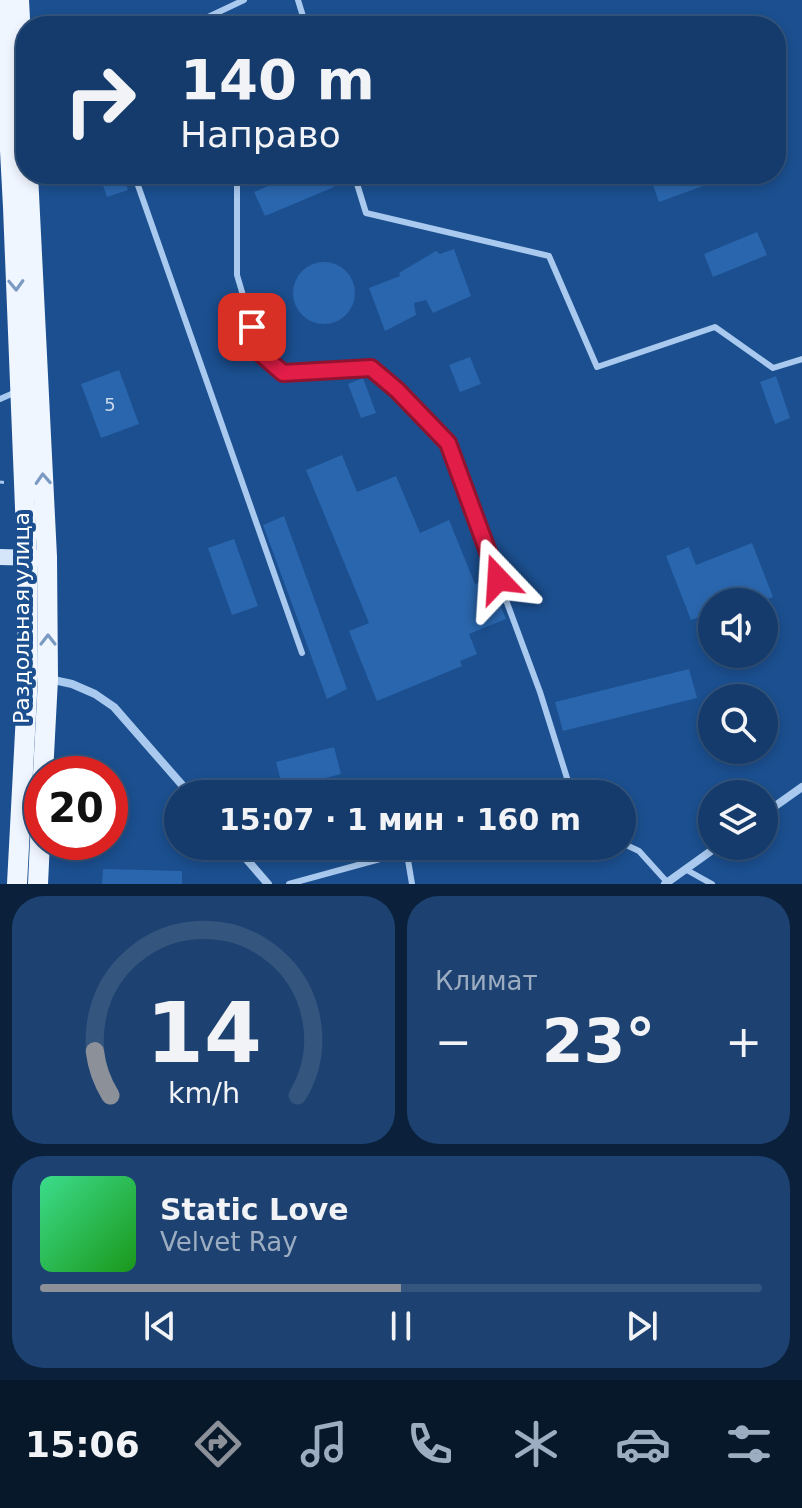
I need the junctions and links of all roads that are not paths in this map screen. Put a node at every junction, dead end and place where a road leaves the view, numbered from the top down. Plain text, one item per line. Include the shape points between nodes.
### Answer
1 (2, 0) edge
2 (244, 0) edge
3 (210, 16) edge
4 (5, 156) edge
5 (28, 184) edge
6 (138, 184) edge
7 (237, 184) edge
8 (357, 184) edge
9 (802, 359) edge
10 (10, 395) edge
11 (0, 557) edge
12 (37, 558) junction
13 (302, 653) dead end
14 (38, 677) junction
15 (42, 756) edge
16 (178, 780) edge
17 (568, 780) edge
18 (802, 787) edge
19 (778, 804) edge
20 (636, 850) edge
21 (39, 860) edge
22 (247, 860) edge
23 (698, 860) edge
24 (685, 869) junction
25 (666, 883) edge
26 (17, 884) edge
27 (38, 884) edge
28 (268, 884) edge
29 (289, 884) edge
30 (412, 884) edge
31 (712, 884) edge

1 - 4 main road, Раздольная улица
2 - 3 lane
4 -> 10 main road, Раздольная улица
12 -> 5 main road, Раздольная улица
6 - 13 lane
7 - 17 lane via 237,275 260,353 283,373 371,368 448,443
8 - 9 lane via 366,213 549,256 597,367 715,327 773,368
10 - 12 main road, Раздольная улица
11 - 12 street
12 - 14 main road, Раздольная улица
14 - 15 main road, Раздольная улица
14 - 16 street via 83,689 114,707
14 - 26 main road, Раздольная улица
18 - 19 street
20 - 25 lane
21 - 27 main road
22 - 28 street
23 - 24 street
24 - 25 street
24 - 31 lane
29 - 30 lane via 402,856 408,860

